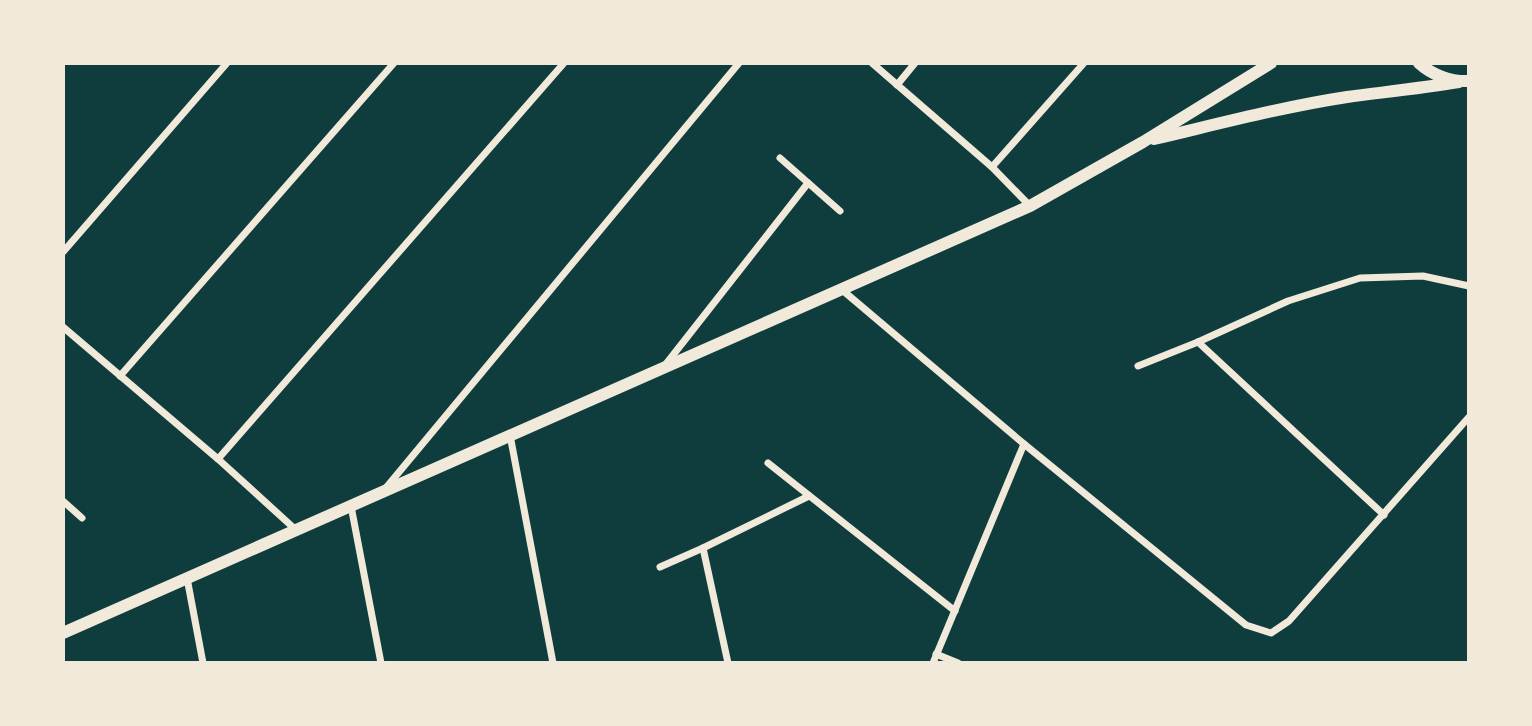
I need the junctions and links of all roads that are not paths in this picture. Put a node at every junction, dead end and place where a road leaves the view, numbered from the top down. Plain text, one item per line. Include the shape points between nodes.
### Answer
1 (227, 63) edge
2 (394, 63) edge
3 (564, 63) edge
4 (739, 63) edge
5 (872, 63) edge
6 (915, 63) edge
7 (1084, 63) edge
8 (1271, 63) edge
9 (1419, 63) edge
10 (1466, 83) edge
11 (897, 85) junction
12 (1143, 142) junction
13 (780, 158) dead end
14 (992, 167) junction
15 (808, 183) junction
16 (1030, 206) junction
17 (839, 211) dead end
18 (63, 252) edge
19 (1469, 286) edge
20 (841, 289) junction
21 (63, 327) edge
22 (1198, 342) junction
23 (1138, 366) dead end
24 (663, 368) junction
25 (120, 376) junction
26 (1469, 417) edge
27 (510, 436) junction
28 (1024, 444) junction
29 (218, 459) junction
30 (768, 463) dead end
31 (382, 492) junction
32 (809, 496) junction
33 (63, 501) edge
34 (351, 506) junction
35 (1384, 515) junction
36 (82, 518) dead end
37 (296, 530) junction
38 (704, 548) junction
39 (660, 566) dead end
40 (187, 578) junction
41 (955, 611) junction
42 (63, 633) edge
43 (936, 654) junction
44 (203, 663) edge
45 (381, 663) edge
46 (553, 663) edge
47 (727, 663) edge
48 (933, 663) edge
49 (958, 663) edge

1 - 18 street
2 - 25 street
3 - 29 street
4 - 31 street
5 - 11 street
6 - 11 street
7 - 14 street
8 - 12 street
9 - 10 street via 1429,72
10 - 12 street via 1346,97
11 - 14 street
12 - 16 street
13 - 15 street
14 - 16 street
15 - 17 street
15 - 24 street
16 - 20 street
19 - 22 street via 1423,276 1360,278 1288,301
20 - 24 street
20 - 28 street
21 - 25 street
22 - 23 street
22 - 35 street
24 - 27 street
25 - 29 street
26 - 35 street
27 - 31 street
27 - 46 street
28 - 35 street via 1246,625 1271,633 1289,621
28 - 41 street
29 - 37 street
30 - 32 street
31 - 34 street
32 - 38 street
32 - 41 street
33 - 36 street
34 - 37 street
34 - 45 street
37 - 40 street
38 - 39 street
38 - 47 street
40 - 42 street
40 - 44 street
41 - 43 street
43 - 48 street
43 - 49 street

